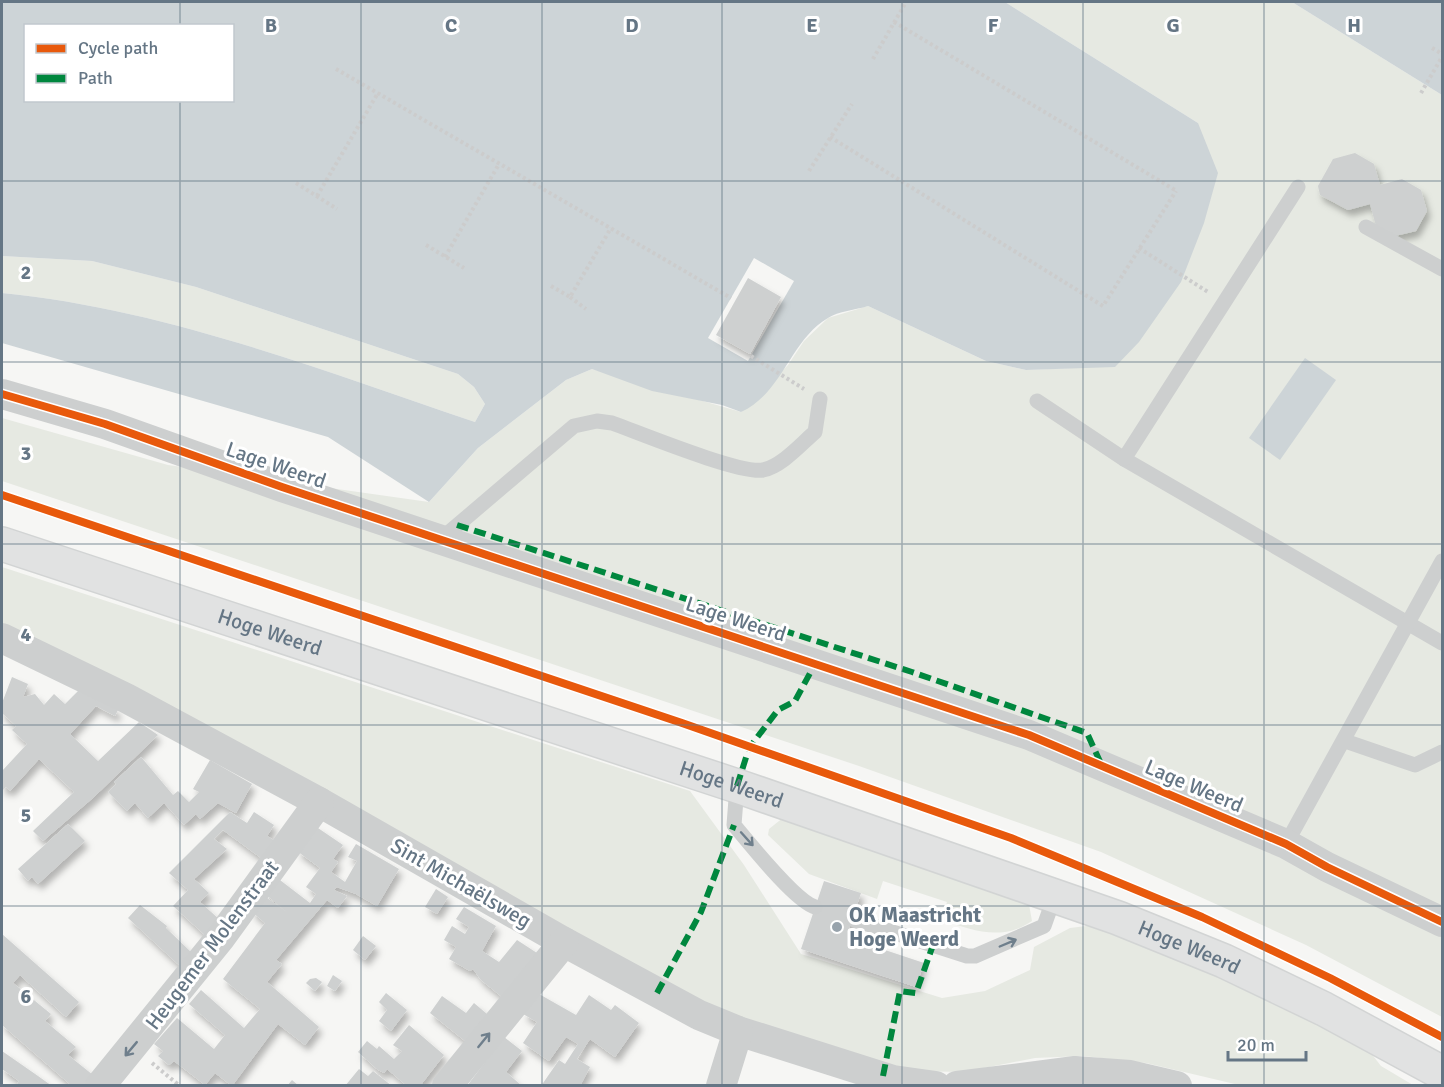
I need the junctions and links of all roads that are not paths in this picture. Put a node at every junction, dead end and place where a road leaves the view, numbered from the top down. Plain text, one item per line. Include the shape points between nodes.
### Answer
1 (1298, 187) dead end
2 (1366, 227) dead end
3 (1443, 269) edge
4 (2, 394) edge
5 (820, 399) road end
6 (1037, 401) dead end
7 (1124, 459) junction
8 (440, 540) junction
9 (2, 544) edge
10 (1443, 561) edge
11 (1408, 624) junction
12 (2, 638) edge
13 (1443, 644) edge
14 (1345, 741) junction
15 (1443, 752) edge
16 (737, 786) junction
17 (319, 802) junction
18 (1286, 844) junction
19 (1055, 895) junction
20 (815, 907) dead end
21 (852, 919) dead end
22 (1443, 922) edge
23 (564, 942) junction
24 (738, 1031) junction
25 (1443, 1073) edge
26 (1075, 1078) edge
27 (100, 1086) edge
28 (447, 1086) edge
29 (721, 1086) edge
30 (936, 1086) edge
31 (957, 1086) edge
32 (1177, 1086) edge

1 - 7 lane
2 - 3 lane
4 - 8 street, Lage Weerd via 105,424
5 - 8 lane via 815,432 763,470 739,468 612,423 597,421 574,426
6 - 7 lane
7 - 11 lane
8 - 18 street, Lage Weerd via 1029,735
9 - 16 main road, Hoge Weerd
10 - 11 lane
11 - 13 lane
11 - 14 lane
12 - 17 street, Sint Michaëlsweg via 126,698
14 - 15 lane via 1415,765
14 - 18 lane
16 - 19 main road, Hoge Weerd
16 -> 20 lane via 734,825 787,884
17 - 23 street, Sint Michaëlsweg
17 -> 27 street, Heugemer Molenstraat via 221,938
18 - 22 street, Lage Weerd
21 -> 19 lane via 975,956 1044,926
19 - 25 main road, Hoge Weerd via 1224,961
23 - 24 street, Sint Michaëlsweg via 689,1010
28 -> 23 street
24 - 29 street
24 - 30 street, Sint Michaëlsweg via 893,1080
26 - 31 street
26 - 32 street via 1130,1074

